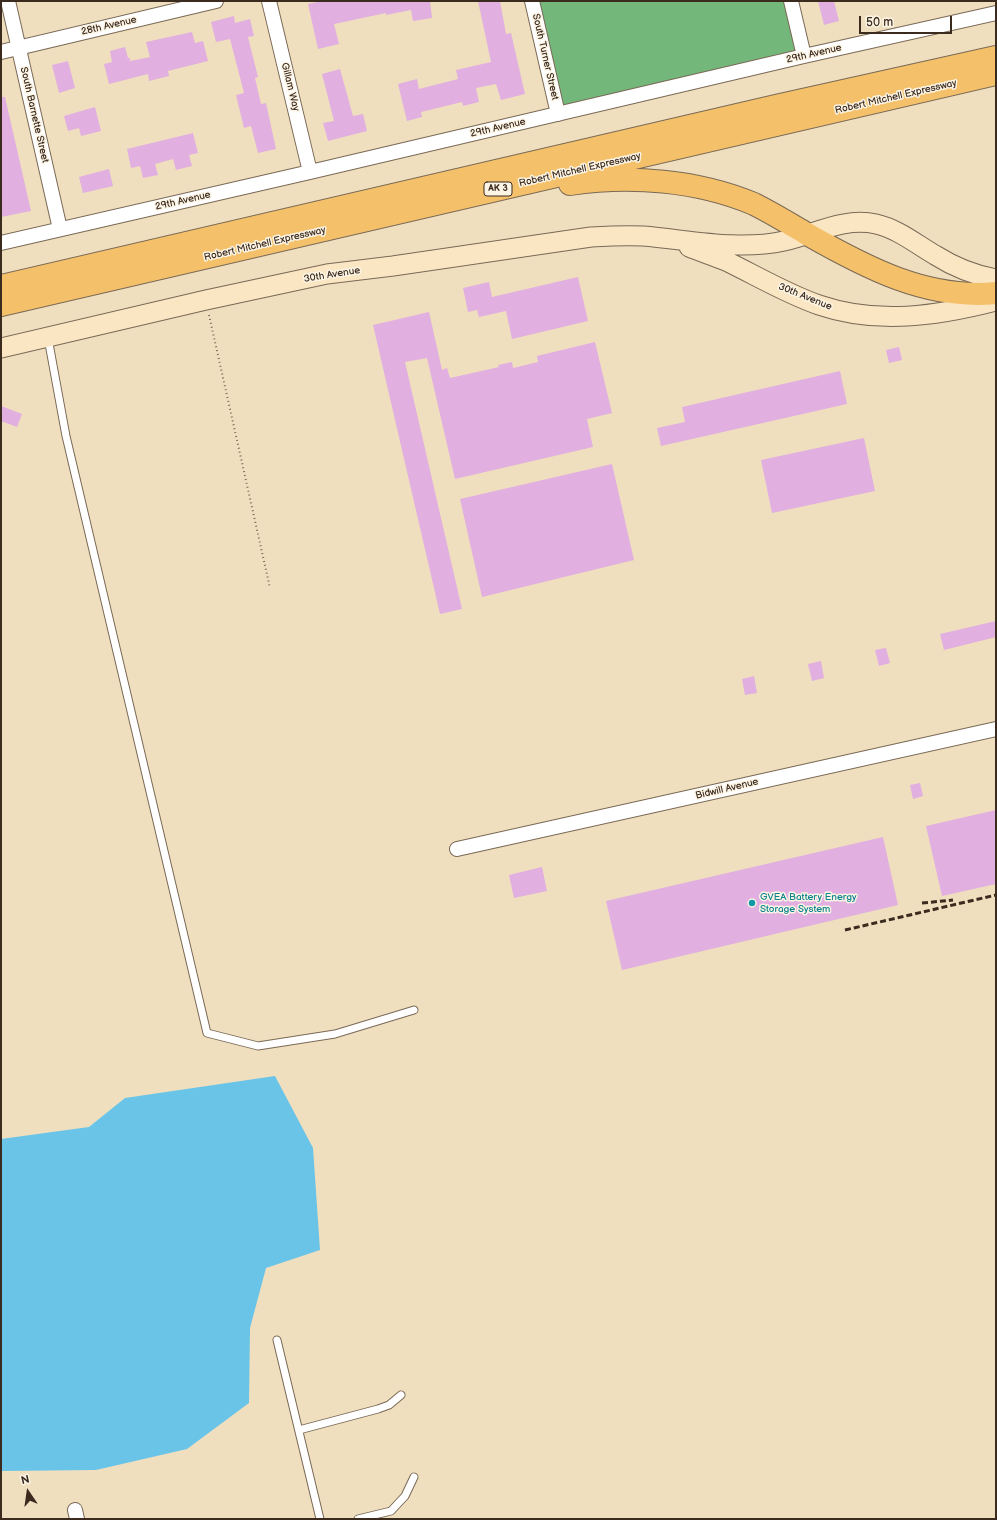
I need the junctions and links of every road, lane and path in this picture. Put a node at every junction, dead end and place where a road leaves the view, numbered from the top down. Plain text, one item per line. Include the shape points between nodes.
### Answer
1 (8, 1) edge
2 (216, 1) edge
3 (269, 1) edge
4 (532, 1) edge
5 (791, 1) edge
6 (996, 13) edge
7 (996, 43) edge
8 (19, 48) junction
9 (1, 52) edge
10 (804, 56) junction
11 (996, 56) edge
12 (996, 74) edge
13 (776, 106) junction
14 (558, 114) junction
15 (310, 172) junction
16 (385, 216) junction
17 (60, 229) junction
18 (807, 234) junction
19 (669, 240) junction
20 (1, 243) edge
21 (996, 279) edge
22 (1, 286) edge
23 (996, 293) edge
24 (206, 300) junction
25 (996, 301) edge
26 (1, 305) edge
27 (48, 338) junction
28 (1, 348) edge
29 (270, 588) dead end
30 (996, 728) edge
31 (457, 849) dead end
32 (414, 1010) dead end
33 (277, 1340) dead end
34 (401, 1396) dead end
35 (299, 1430) junction
36 (414, 1477) dead end
37 (320, 1519) edge
38 (358, 1519) edge

1 - 8 street, South Barnette Street
2 - 8 street, 28th Avenue
3 - 15 street, Gillam Way
4 - 14 street, South Turner Street
5 - 10 street
6 - 10 street, 29th Avenue
7 - 13 main road
8 - 9 street, 28th Avenue
8 - 17 street, South Barnette Street
10 - 14 street, 29th Avenue
11 - 13 main road, Robert Mitchell Expressway / AK 3
12 - 16 main road, Robert Mitchell Expressway / AK 3
13 - 22 main road, Robert Mitchell Expressway / AK 3
14 - 15 street, 29th Avenue
15 - 17 street, 29th Avenue
16 - 18 main road via 578,183 651,180 720,193 754,205
16 - 26 main road, Robert Mitchell Expressway / AK 3
17 - 20 street, 29th Avenue
18 - 19 main road, 30th Avenue via 751,245
18 - 21 main road, 30th Avenue via 845,223 876,224 908,238 961,270
18 - 23 main road via 864,265 919,286 968,294
19 - 24 main road, 30th Avenue via 624,235 591,237 327,274
19 - 25 main road, 30th Avenue via 725,261 820,306 864,316 921,316 952,312
24 - 27 main road, 30th Avenue
24 - 29 path
27 - 28 main road, 30th Avenue
27 - 32 lane via 68,443 206,1033 258,1046 335,1034
30 - 31 street, Bidwill Avenue
33 - 35 lane
34 - 35 lane via 383,1407
35 - 37 lane
36 - 38 lane via 405,1496 391,1511

